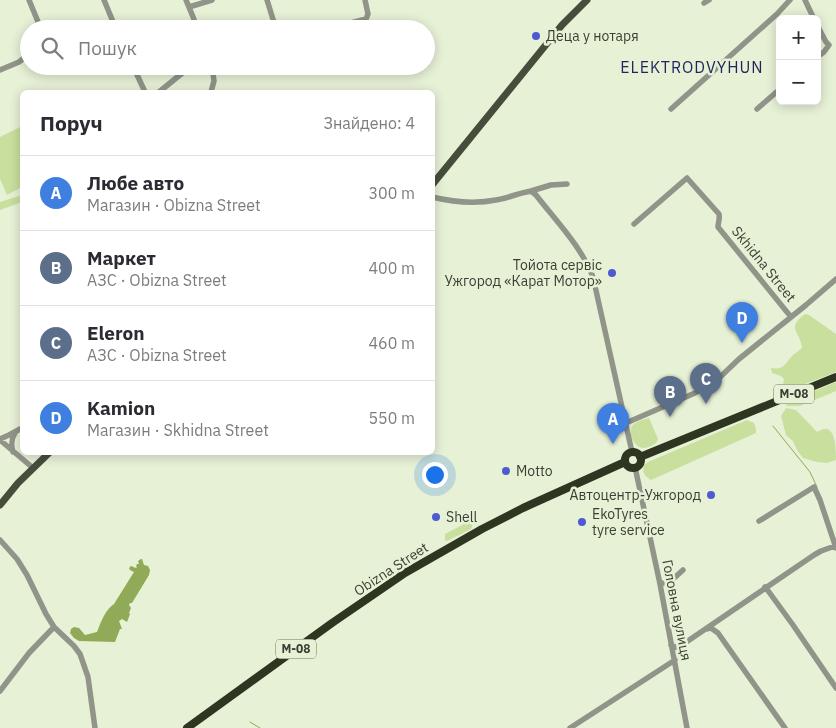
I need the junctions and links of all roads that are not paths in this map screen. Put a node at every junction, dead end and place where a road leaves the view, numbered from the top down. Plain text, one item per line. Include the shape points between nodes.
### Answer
1 (29, 0) edge
2 (104, 0) edge
3 (186, 0) edge
4 (212, 0) edge
5 (267, 0) edge
6 (365, 0) edge
7 (587, 0) edge
8 (790, 0) edge
9 (805, 0) edge
10 (189, 6) junction
11 (812, 15) edge
12 (37, 20) edge
13 (112, 20) edge
14 (194, 20) edge
15 (273, 20) edge
16 (366, 20) edge
17 (821, 33) edge
18 (821, 54) edge
19 (20, 61) edge
20 (0, 70) edge
21 (137, 75) edge
22 (180, 75) edge
23 (213, 75) edge
24 (144, 90) edge
25 (161, 90) edge
26 (212, 90) edge
27 (776, 93) edge
28 (671, 108) dead end
29 (758, 108) dead end
30 (435, 182) edge
31 (567, 184) dead end
32 (531, 191) junction
33 (435, 198) edge
34 (634, 224) dead end
35 (836, 279) edge
36 (791, 317) junction
37 (836, 377) edge
38 (626, 423) junction
39 (20, 430) edge
40 (0, 439) edge
41 (13, 452) junction
42 (632, 452) junction
43 (47, 455) edge
44 (640, 457) junction
45 (625, 462) junction
46 (635, 467) junction
47 (33, 468) junction
48 (0, 504) edge
49 (759, 520) dead end
50 (0, 540) edge
51 (835, 547) edge
52 (683, 570) dead end
53 (660, 584) junction
54 (764, 587) junction
55 (54, 628) junction
56 (706, 629) junction
57 (671, 645) junction
58 (674, 660) junction
59 (836, 688) edge
60 (0, 691) edge
61 (95, 728) edge
62 (187, 728) edge
63 (570, 728) edge
64 (687, 728) edge
65 (785, 728) edge

1 - 12 street
2 - 13 street
3 - 10 street
4 - 10 street
5 - 15 street
6 - 16 street
7 - 30 main road via 552,37
8 - 28 street
9 - 11 street
10 - 14 street
17 - 18 street via 829,45
19 - 20 street
21 - 24 street
22 - 25 street
23 - 26 street
27 - 29 street
31 - 32 street
32 - 33 street via 475,202
32 - 38 street via 589,267
34 - 36 street, Skhidna Street via 688,178 719,214 718,227
35 - 36 street, Skhidna Street
36 - 38 street, Skhidna Street via 718,379 696,393
37 - 44 highway, М-08
38 - 42 street
39 - 40 street
39 - 41 street via 12,438
40 - 41 street
41 - 47 street
42 - 44 highway
42 - 45 highway via 627,454
43 - 47 main road
44 - 46 highway
45 - 46 highway
45 - 62 highway, Obizna Street / М-08 via 523,508 406,573
46 - 53 street, Головна вулиця
47 - 48 main road
49 - 51 street via 814,486
50 - 55 street via 27,575
51 - 54 street via 821,550
52 - 53 street via 671,581
53 - 57 street, Головна вулиця
54 - 56 street
54 - 59 street
55 - 60 street via 29,653
55 - 61 street via 74,646 83,660
56 - 57 street via 679,647
56 - 65 street via 711,628 718,633
57 - 58 street, Головна вулиця
58 - 63 street
58 - 64 street, Головна вулиця

